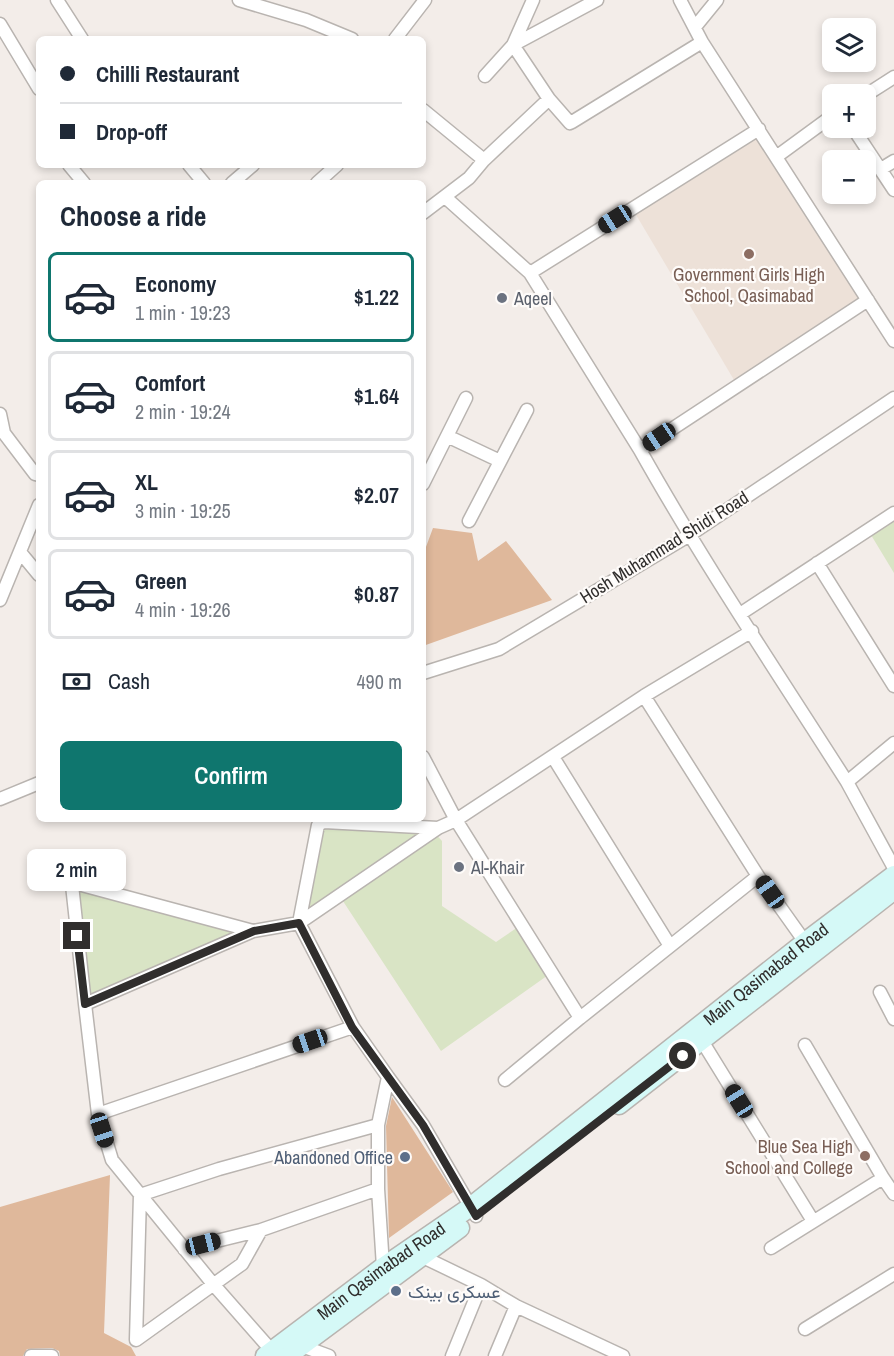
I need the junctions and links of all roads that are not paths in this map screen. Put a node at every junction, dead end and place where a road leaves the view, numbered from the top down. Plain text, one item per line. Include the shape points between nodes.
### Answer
1 (57, 0) edge
2 (240, 0) edge
3 (425, 0) edge
4 (533, 0) edge
5 (597, 0) edge
6 (680, 0) edge
7 (717, 0) edge
8 (0, 24) edge
9 (695, 27) junction
10 (80, 36) edge
11 (345, 36) edge
12 (397, 36) edge
13 (702, 42) junction
14 (513, 45) junction
15 (485, 76) dead end
16 (894, 77) edge
17 (36, 83) edge
18 (876, 89) edge
19 (549, 99) junction
20 (426, 112) edge
21 (822, 123) edge
22 (759, 129) junction
23 (860, 138) edge
24 (776, 157) junction
25 (484, 160) junction
26 (894, 161) edge
27 (72, 168) edge
28 (192, 168) edge
29 (250, 168) edge
30 (334, 168) edge
31 (881, 170) junction
32 (82, 180) edge
33 (202, 180) edge
34 (236, 180) edge
35 (320, 180) edge
36 (894, 190) edge
37 (445, 197) junction
38 (426, 211) edge
39 (530, 273) junction
40 (868, 300) junction
41 (894, 341) edge
42 (466, 398) dead end
43 (894, 398) edge
44 (527, 410) dead end
45 (0, 414) edge
46 (2, 433) edge
47 (447, 436) junction
48 (640, 450) junction
49 (500, 461) junction
50 (36, 474) edge
51 (426, 477) edge
52 (36, 512) edge
53 (894, 513) edge
54 (469, 521) dead end
55 (688, 536) junction
56 (20, 552) junction
57 (817, 563) junction
58 (13, 567) junction
59 (36, 571) edge
60 (0, 574) edge
61 (0, 600) edge
62 (740, 614) junction
63 (752, 631) junction
64 (426, 672) edge
65 (894, 686) edge
66 (644, 696) junction
67 (894, 743) edge
68 (553, 757) junction
69 (426, 763) edge
70 (847, 782) junction
71 (36, 784) edge
72 (0, 799) edge
73 (456, 820) junction
74 (438, 828) junction
75 (894, 868) edge
76 (894, 875) edge
77 (758, 876) junction
78 (894, 890) edge
79 (299, 923) junction
80 (254, 931) junction
81 (805, 942) junction
82 (670, 946) junction
83 (880, 992) dead end
84 (85, 1004) junction
85 (580, 1018) junction
86 (894, 1019) edge
87 (352, 1027) junction
88 (702, 1041) junction
89 (805, 1045) dead end
90 (388, 1077) junction
91 (506, 1080) dead end
92 (98, 1114) junction
93 (378, 1125) junction
94 (883, 1178) junction
95 (378, 1189) junction
96 (894, 1194) edge
97 (140, 1195) junction
98 (472, 1212) junction
99 (813, 1221) junction
100 (261, 1230) junction
101 (771, 1248) dead end
102 (184, 1249) junction
103 (418, 1252) junction
104 (383, 1267) junction
105 (894, 1274) edge
106 (213, 1284) junction
107 (481, 1285) junction
108 (516, 1306) junction
109 (805, 1329) dead end
110 (282, 1352) edge
111 (31, 1356) edge
112 (52, 1356) edge
113 (329, 1356) edge
114 (452, 1356) edge
115 (495, 1356) edge
116 (623, 1356) edge

1 - 10 street
2 - 11 street
3 - 12 street
4 - 14 street
5 - 14 street
6 - 9 street
7 - 9 street
8 - 17 street
9 - 13 street
13 - 19 street via 570,123
13 - 22 street
14 - 15 street
14 - 19 street
16 - 18 street
19 - 25 street
20 - 25 street
21 - 24 street
22 - 24 street
22 - 39 street
23 - 31 street
24 - 40 street
25 - 37 street
26 - 31 street
27 - 32 street
28 - 33 street
29 - 34 street
30 - 35 street
31 - 36 street
37 - 38 street
37 - 39 street
39 - 48 street
40 - 41 street
40 - 48 street
42 - 47 street
43 - 55 street, Hosh Muhammad Shidi Road
44 - 49 street
45 - 46 street
46 - 50 street
47 - 49 street
47 - 51 street
48 - 55 street
49 - 54 street
52 - 56 street
53 - 57 street
55 - 62 street
55 - 64 street, Hosh Muhammad Shidi Road via 500,649
56 - 58 street
56 - 59 street
57 - 62 street
57 - 65 street
58 - 60 street
58 - 61 street
62 - 63 street
63 - 66 street
63 - 70 street
66 - 68 street
66 - 77 street
67 - 70 street
68 - 73 street
68 - 82 street
69 - 73 street
70 - 75 street
71 - 72 street
73 - 74 street
73 - 85 street
74 - 79 street
74 - 79 street via 320,822
76 - 81 main road, Main Qasimabad Road
77 - 81 street
77 - 82 street
78 - 88 main road, Main Qasimabad Road
79 - 80 street
79 - 87 street
80 - 84 street
80 - 84 street via 72,885
81 - 98 main road, Main Qasimabad Road
82 - 85 street
83 - 86 street
84 - 92 street
85 - 91 street
87 - 90 street
87 - 92 street
88 - 98 main road, Main Qasimabad Road
88 - 99 street
89 - 94 street
90 - 93 street
90 - 98 street via 423,1125
92 - 97 street via 112,1160
93 - 95 street
93 - 97 street
94 - 96 street
94 - 99 street
95 - 100 street
95 - 104 street
97 - 102 street
97 - 106 street via 136,1340
98 - 103 main road, Main Qasimabad Road
99 - 101 street
100 - 102 street
100 - 106 street via 242,1264
102 - 106 street
103 - 104 main road, Main Qasimabad Road
103 - 107 street
103 - 110 main road, Main Qasimabad Road
104 - 110 main road, Main Qasimabad Road
105 - 109 street
106 - 110 street
107 - 108 street
107 - 114 street
108 - 115 street
108 - 116 street
110 - 113 street
111 - 112 street

